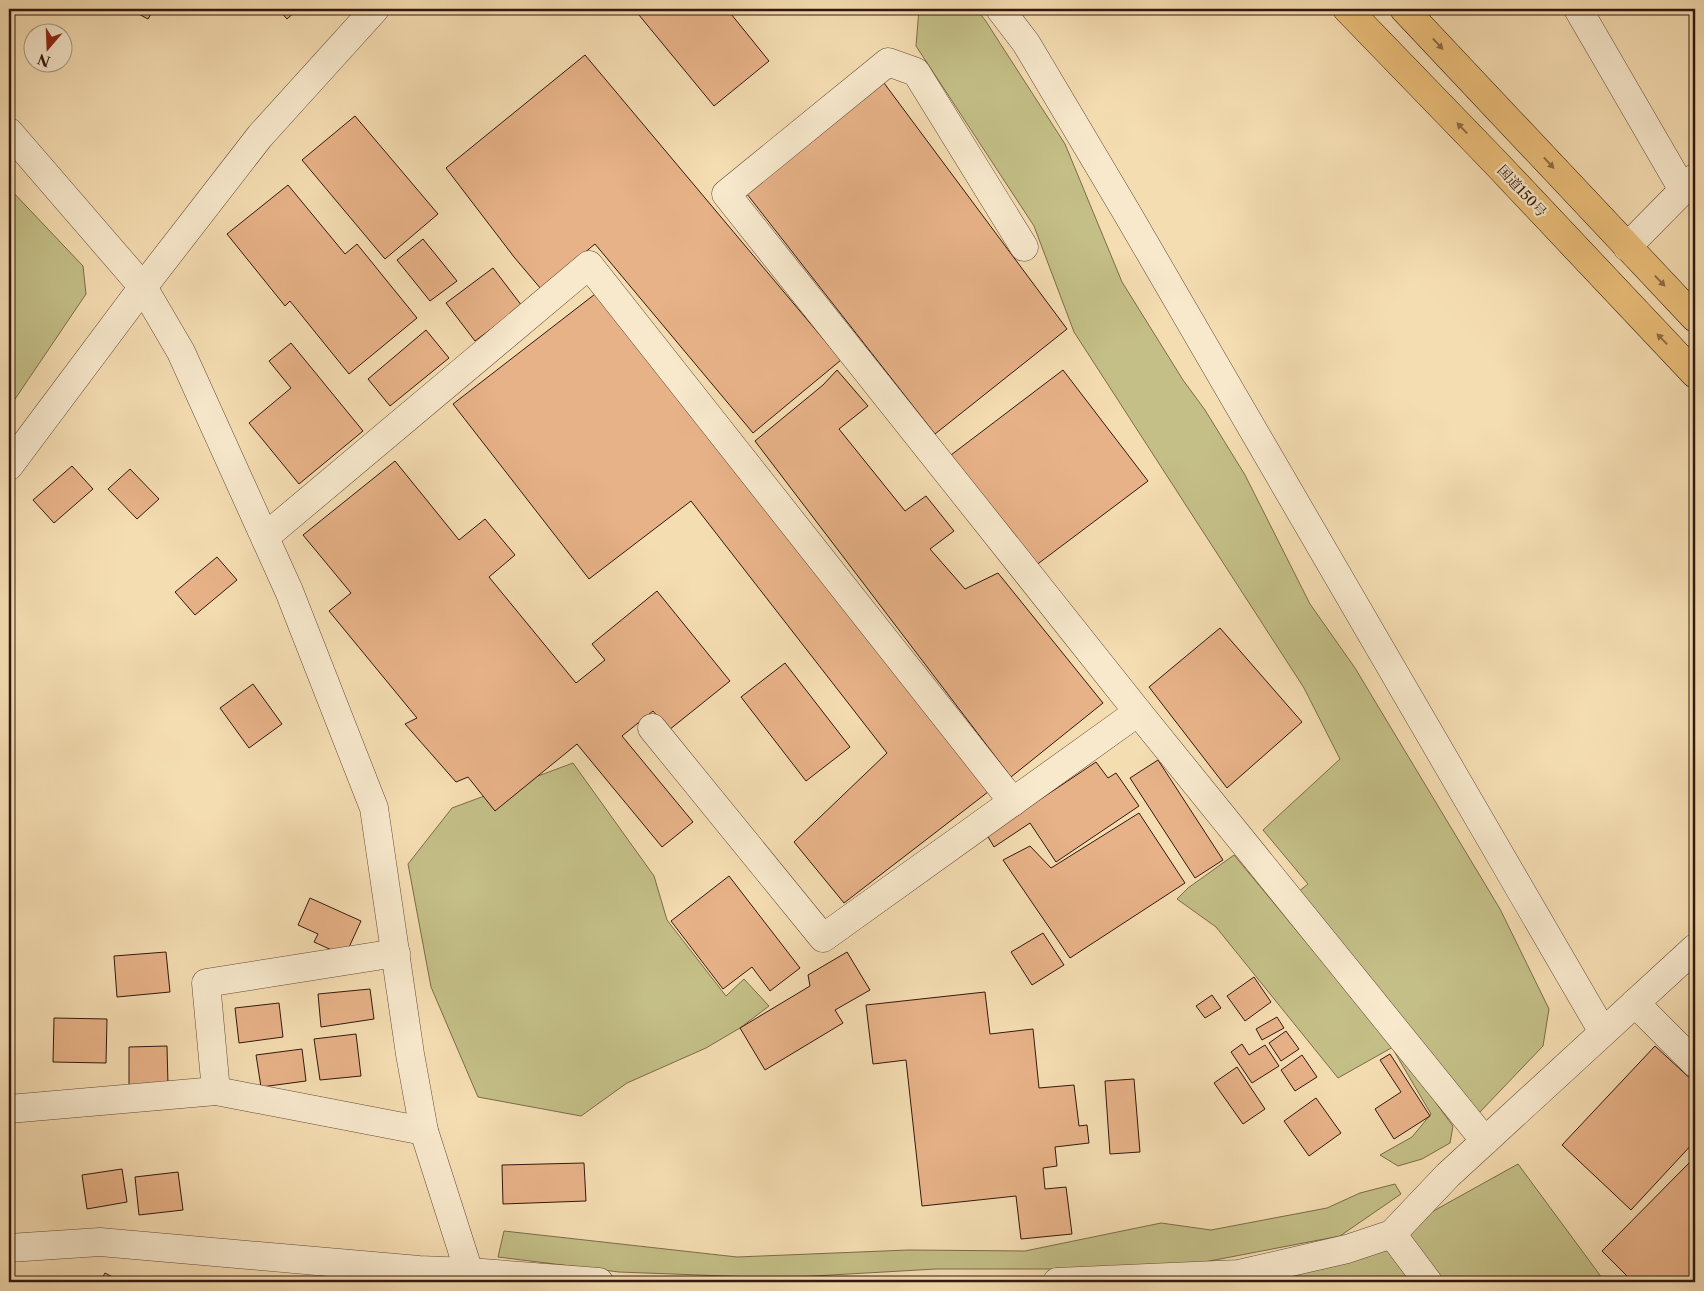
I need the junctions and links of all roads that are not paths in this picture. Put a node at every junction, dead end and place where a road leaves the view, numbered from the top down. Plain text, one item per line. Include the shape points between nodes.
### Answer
1 (375, 9) edge
2 (1000, 9) edge
3 (1347, 9) edge
4 (1404, 9) edge
5 (1578, 9) edge
6 (9, 132) edge
7 (1689, 184) edge
8 (1024, 247) dead end
9 (1627, 247) junction
10 (143, 287) junction
11 (1695, 318) edge
12 (1695, 374) edge
13 (9, 466) edge
14 (265, 537) junction
15 (1138, 712) junction
16 (652, 728) dead end
17 (1013, 802) junction
18 (1695, 948) edge
19 (396, 953) junction
20 (1635, 1003) junction
21 (1603, 1032) junction
22 (1695, 1063) edge
23 (216, 1092) junction
24 (9, 1109) edge
25 (424, 1132) junction
26 (1485, 1141) junction
27 (1392, 1234) junction
28 (9, 1248) edge
29 (465, 1277) edge
30 (600, 1282) edge
31 (1058, 1282) edge
32 (1428, 1282) edge

1 - 10 street via 260,136
2 - 21 street via 1026,43 1127,213
12 -> 3 highway, 国道150号
4 -> 9 highway
5 - 7 street
6 - 10 street
7 - 9 street
8 - 15 street via 916,72 888,62 726,194
9 -> 11 highway
10 - 13 street
10 - 14 street via 181,352
14 - 17 street via 589,265
14 - 19 street via 374,808
15 - 17 street
15 - 26 street
16 - 17 street via 823,938
18 - 20 street
19 - 23 street via 206,983
19 - 25 street
20 - 21 street
20 - 22 street
21 - 26 street
23 - 24 street
23 - 25 street
25 - 29 street
26 - 27 street via 1448,1174
27 - 31 street via 1347,1249 1239,1274
27 - 32 street
28 - 29 street via 100,1242 410,1269
29 - 30 street

